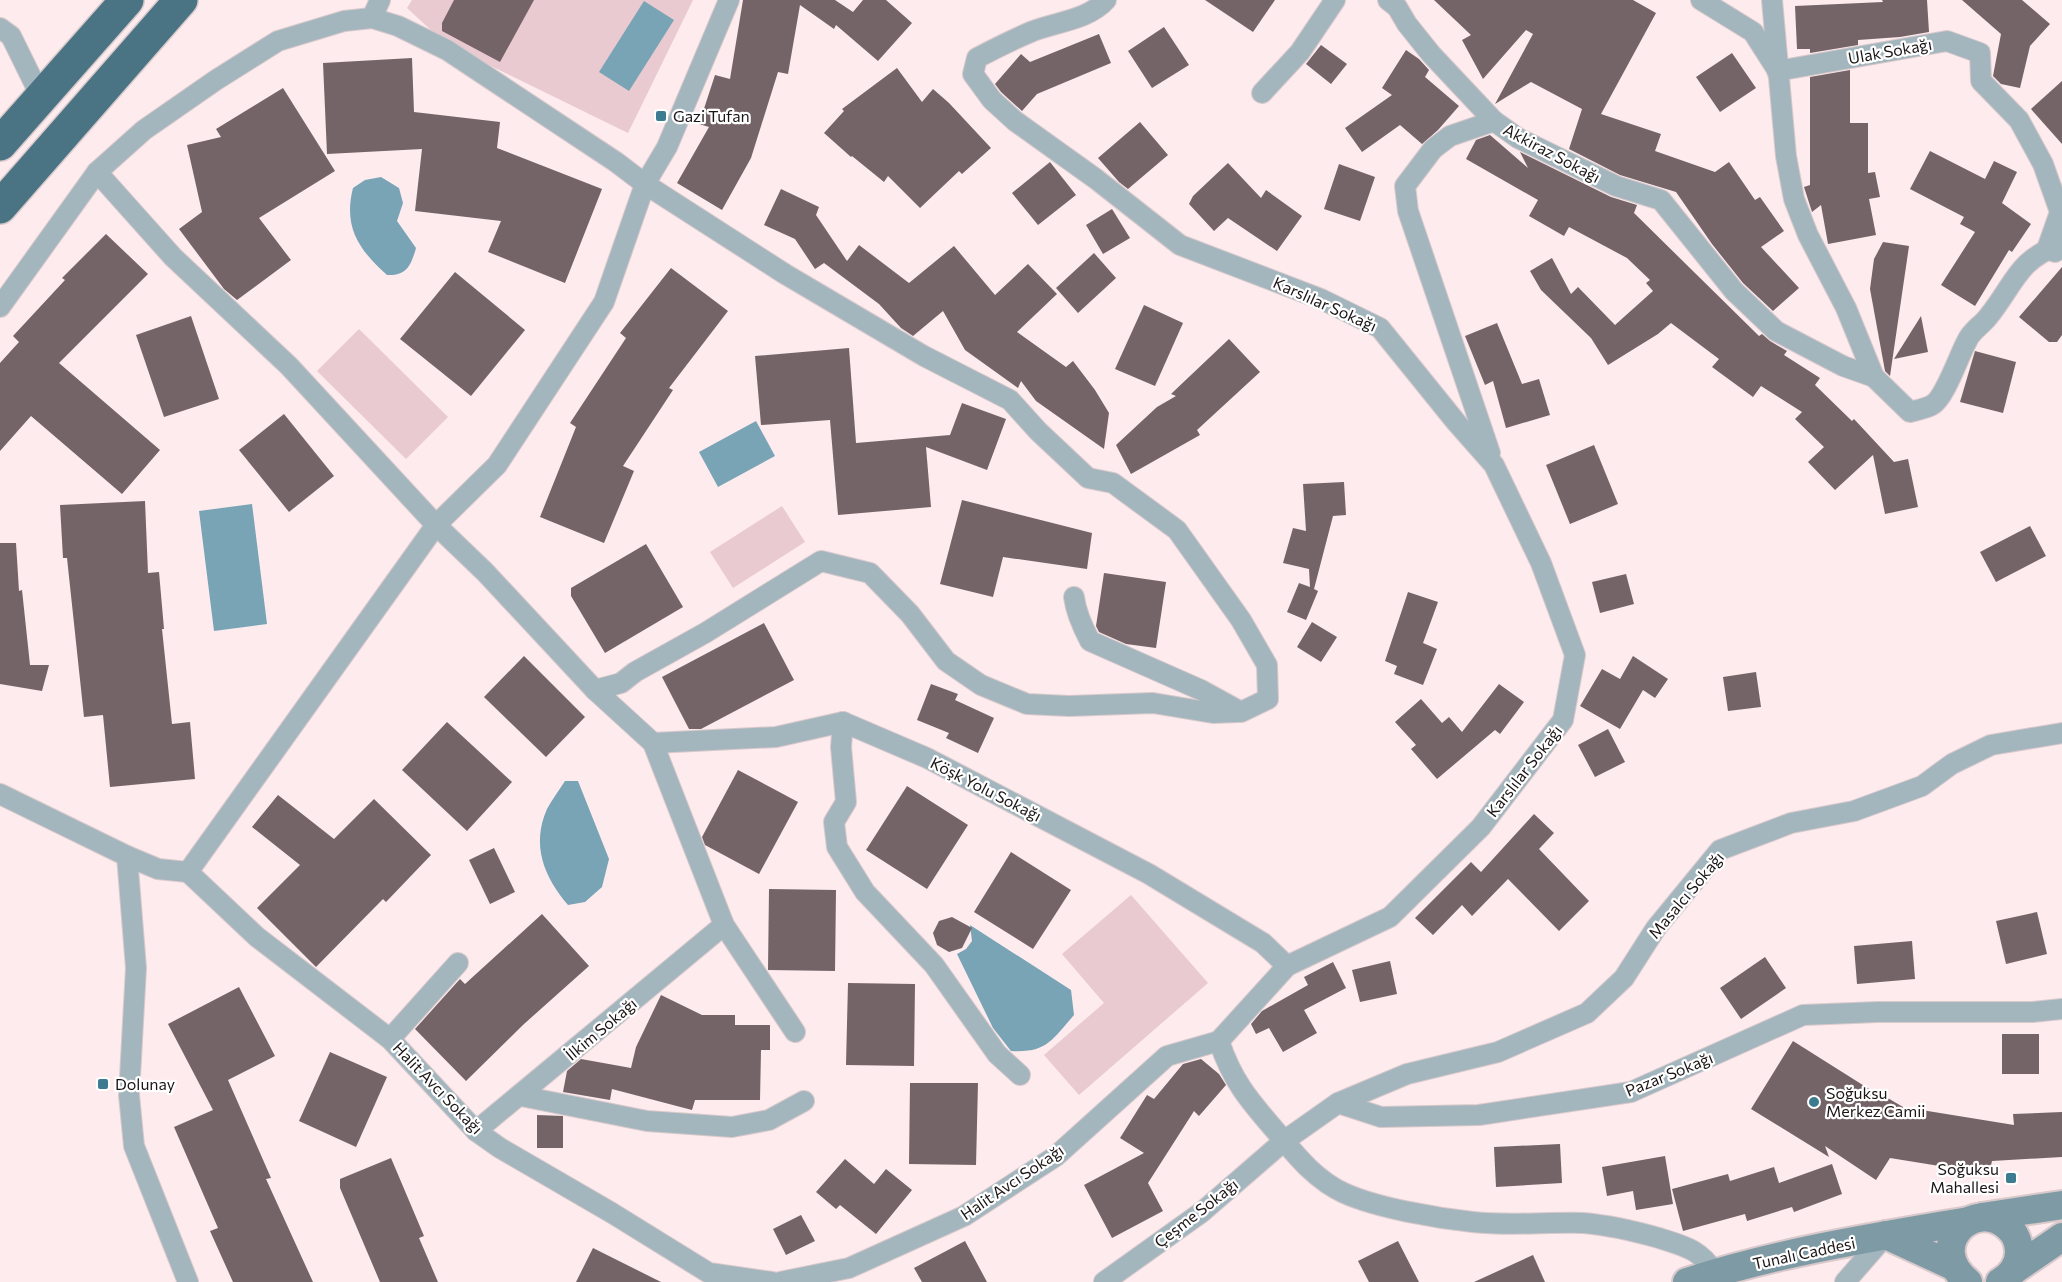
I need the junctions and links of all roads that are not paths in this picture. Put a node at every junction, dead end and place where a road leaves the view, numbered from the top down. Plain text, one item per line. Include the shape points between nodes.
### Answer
1 (127, 0) edge
2 (181, 0) edge
3 (729, 0) edge
4 (1106, 0) edge
5 (1335, 0) edge
6 (1389, 0) edge
7 (1701, 0) edge
8 (1772, 0) edge
9 (376, 9) edge
10 (0, 28) edge
11 (1777, 70) junction
12 (1262, 93) dead end
13 (41, 97) junction
14 (1494, 121) junction
15 (0, 144) edge
16 (97, 172) junction
17 (645, 184) junction
18 (0, 207) edge
19 (2057, 249) edge
20 (0, 307) edge
21 (1874, 376) junction
22 (1494, 465) junction
23 (436, 525) junction
24 (1074, 597) dead end
25 (596, 690) junction
26 (1240, 712) junction
27 (843, 722) junction
28 (2062, 733) edge
29 (653, 743) junction
30 (0, 794) edge
31 (127, 856) junction
32 (188, 872) junction
33 (724, 925) junction
34 (458, 963) dead end
35 (1287, 966) junction
36 (2062, 1009) edge
37 (795, 1032) dead end
38 (390, 1039) junction
39 (1219, 1041) junction
40 (1020, 1076) dead end
41 (521, 1096) junction
42 (804, 1101) dead end
43 (1338, 1103) junction
44 (476, 1131) junction
45 (1284, 1141) junction
46 (2062, 1205) edge
47 (1974, 1219) junction
48 (1887, 1235) junction
49 (2062, 1238) edge
50 (1715, 1273) junction
51 (1964, 1278) edge
52 (2008, 1278) edge
53 (188, 1282) edge
54 (771, 1282) edge
55 (780, 1282) edge
56 (1104, 1282) edge
57 (1687, 1282) edge
58 (1845, 1282) edge

1 - 13 highway
2 - 18 highway
3 - 17 street via 667,147
4 - 22 street, Karslılar Sokağı via 1100,7 1034,30 977,58 973,74 992,100 1015,121 1180,245 1322,299 1380,327
5 - 12 street via 1300,52
6 - 14 street via 1431,54
7 - 11 street via 1753,32
8 - 11 street
9 - 16 street via 278,41 144,130
9 - 17 street via 399,26 447,50
10 - 13 street via 11,36
11 - 19 street, Ulak Sokağı via 1947,41 1980,53 1981,81 2019,120 2043,164 2060,212
11 - 21 street via 1794,199
13 - 15 highway
14 - 21 street, Akkiraz Sokağı via 1518,138 1616,186 1661,200 1734,291 1776,331 1844,366
14 - 22 street, Akkiraz Sokağı via 1450,136 1433,149 1405,186 1414,230
16 - 20 street
16 - 23 street via 173,256 289,366
17 - 23 street via 604,302 497,465
17 - 26 street via 785,274 924,356 1010,400 1088,478 1113,483 1177,530 1267,665 1268,699
19 - 21 street via 2026,262 1989,316 1967,339 1953,374 1933,405 1910,412
22 - 35 street, Karslılar Sokağı via 1540,563 1575,655 1563,720 1481,827 1390,917
23 - 25 street
23 - 32 street
24 - 26 street via 1090,640
25 - 26 street via 621,683 821,561 870,573 910,614 946,661 981,685 1027,704 1153,703 1213,713
25 - 29 street
27 - 29 street via 776,737
27 - 35 street, Köşk Yolu Sokağı via 927,758 1149,874 1263,944
27 - 40 street via 846,802 834,822 837,847 865,892 934,965 997,1054
28 - 43 street, Masalcı Sokağı via 1991,745 1922,786 1854,811 1791,823 1720,850 1656,927 1624,978 1587,1013 1498,1052 1407,1074
29 - 33 street
30 - 31 street
31 - 32 street via 158,868
31 - 53 street via 136,968 129,1095 134,1146
32 - 38 street, Halit Avcı Sokağı via 258,937
33 - 37 street
33 - 41 street, İlkim Sokağı
34 - 38 street, Halit Avcı Sokağı
35 - 39 street, Karslılar Sokağı
36 - 43 street, Pazar Sokağı via 1803,1015 1631,1092 1479,1115 1381,1117
38 - 44 street, Halit Avcı Sokağı
39 - 45 street via 1244,1094
39 - 55 street, Halit Avcı Sokağı via 1167,1056 1056,1156 964,1216 849,1268
41 - 42 street via 646,1121 732,1127 769,1120
41 - 44 street, İlkim Sokağı
43 - 45 street
44 - 54 street, Halit Avcı Sokağı via 709,1273
45 - 50 street via 1317,1176 1365,1201 1475,1222 1582,1223 1629,1230 1690,1247
45 - 56 street, Çeşme Sokağı via 1202,1212
46 - 47 main road, Tunalı Caddesi
47 - 48 main road, Tunalı Caddesi
47 - 51 main road via 1954,1235 1950,1256
47 - 52 main road via 2001,1221 2016,1238 2018,1260
48 - 50 main road, Tunalı Caddesi
48 - 51 main road
48 - 58 street
49 - 52 main road
50 - 57 main road, Tunalı Caddesi

